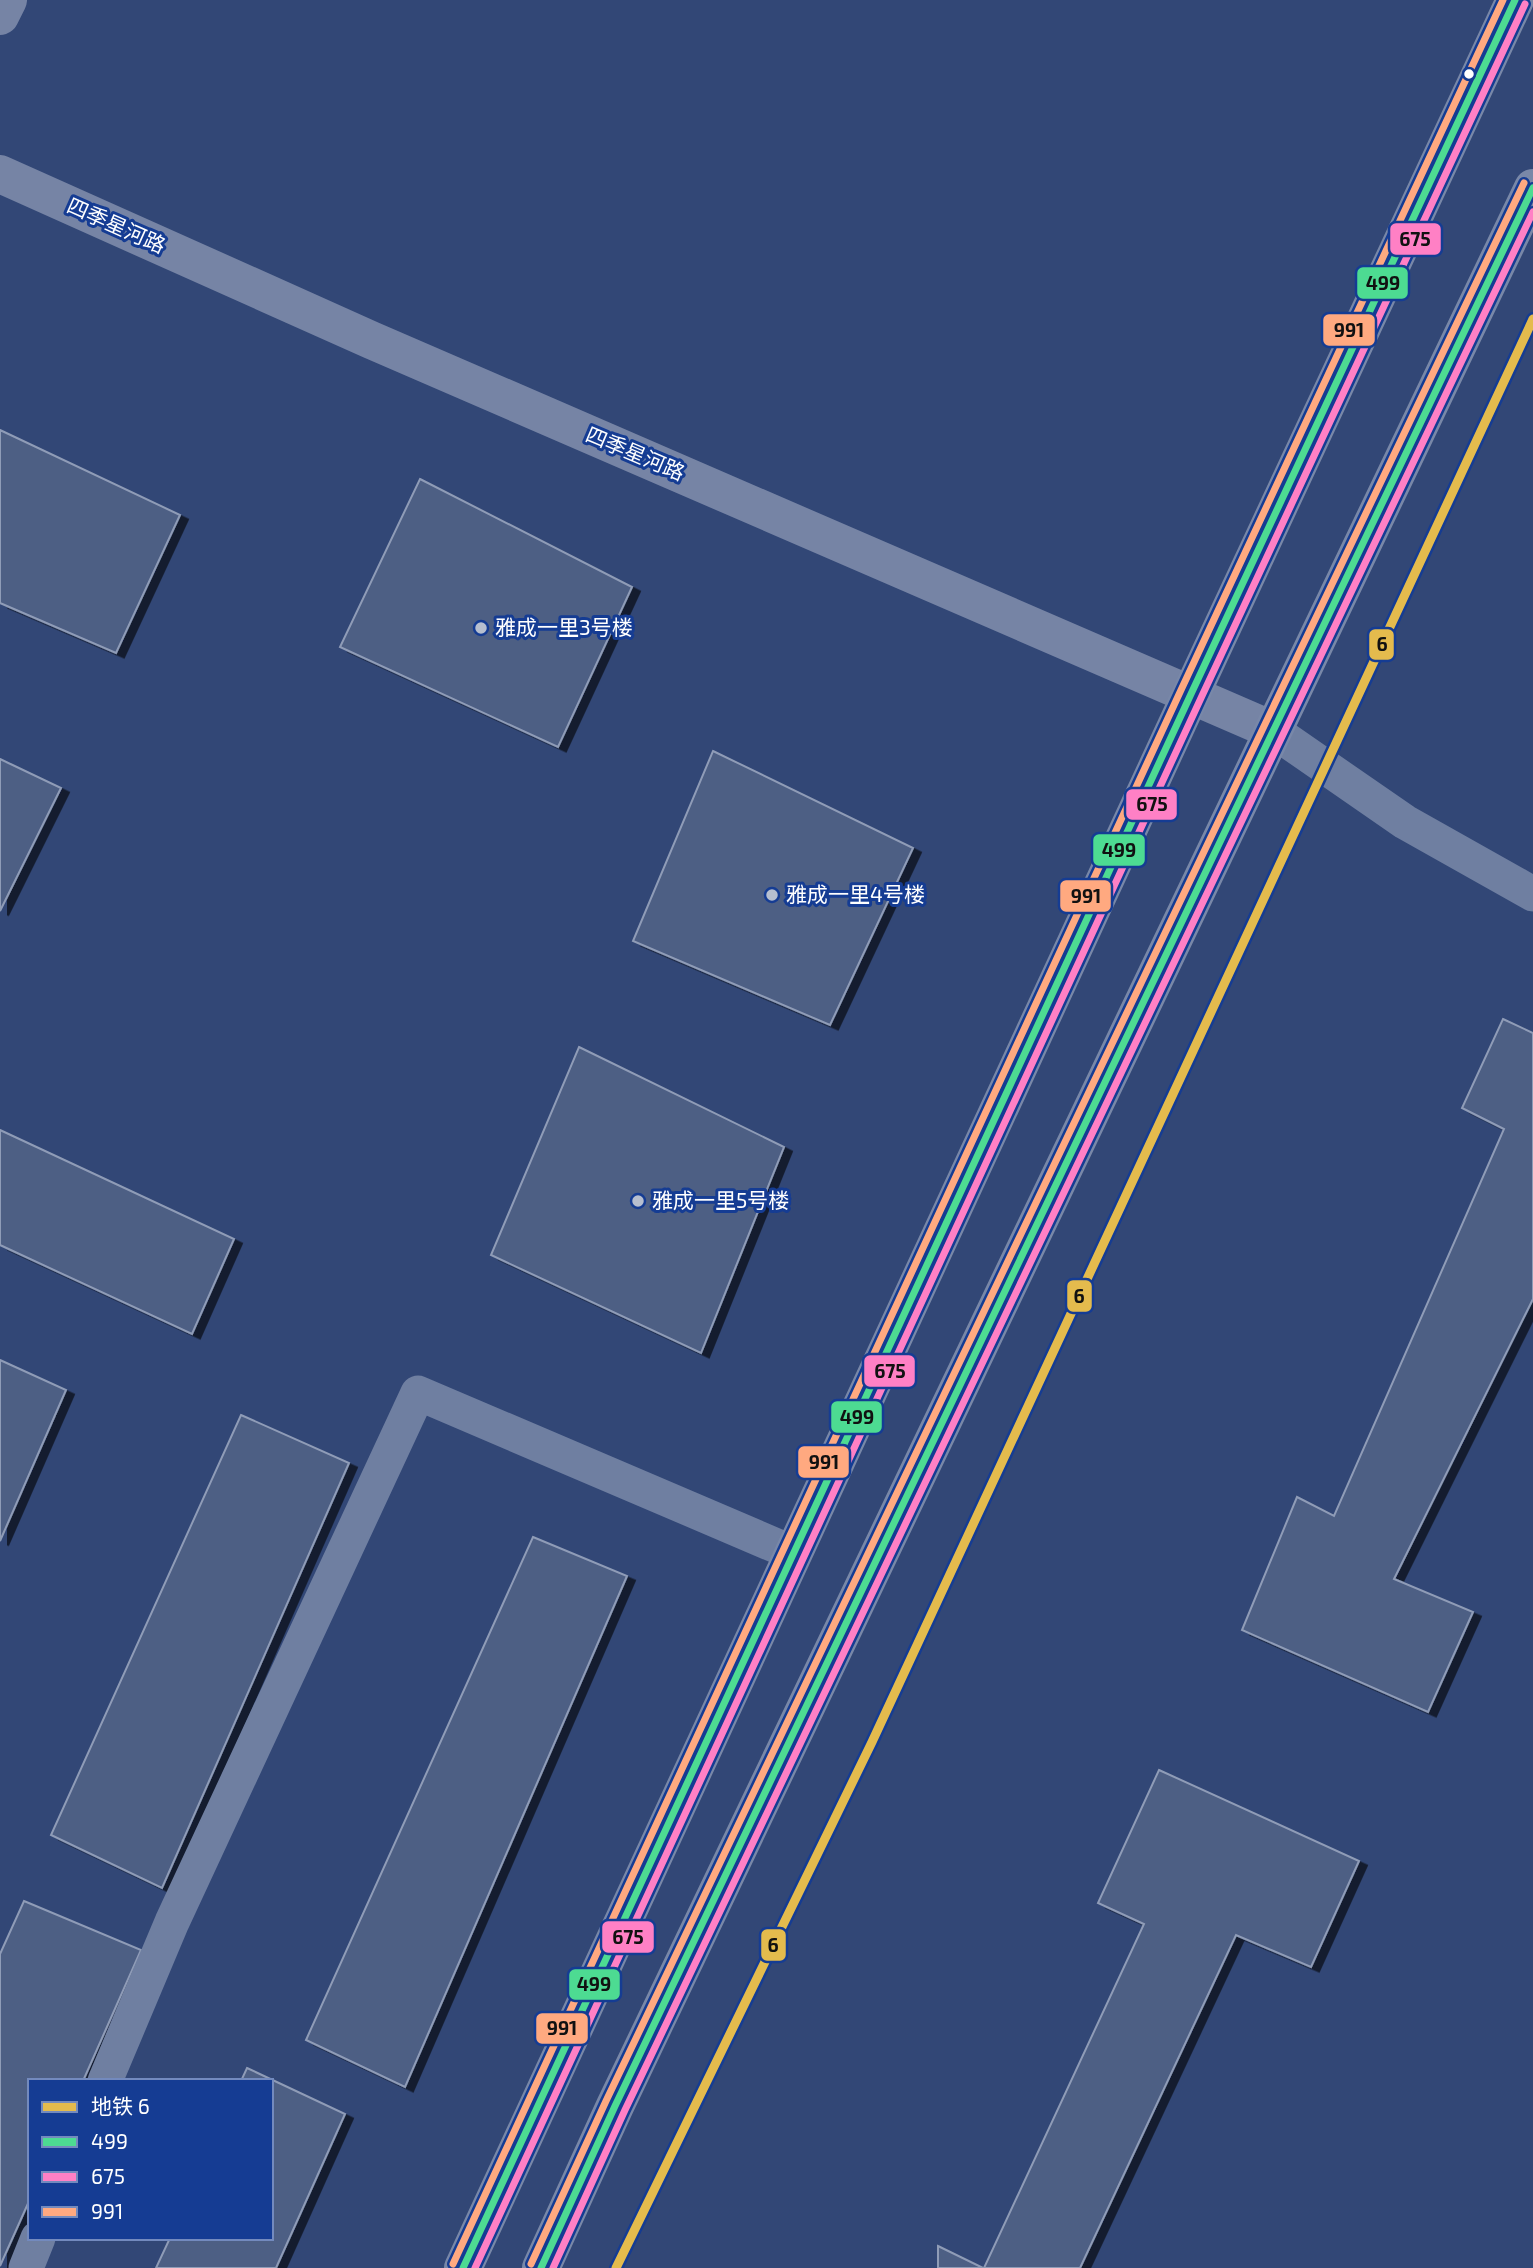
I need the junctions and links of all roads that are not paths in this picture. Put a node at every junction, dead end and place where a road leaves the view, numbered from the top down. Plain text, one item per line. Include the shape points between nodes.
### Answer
1 (8, 0) edge
2 (1515, 0) edge
3 (0, 16) edge
4 (0, 174) edge
5 (1533, 188) edge
6 (1191, 694) junction
7 (1272, 730) junction
8 (1533, 894) edge
9 (793, 1553) junction
10 (106, 2079) edge
11 (37, 2240) edge
12 (26, 2268) edge
13 (463, 2268) edge
14 (541, 2268) edge

1 - 3 street
2 - 6 main road
4 - 6 street, 四季星河路 via 371,340
5 - 7 main road
6 - 7 street, 四季星河路
6 - 9 main road
7 - 8 street via 1405,822
7 - 14 main road
9 - 10 street via 418,1392 172,1922
9 - 13 main road
11 - 12 street

